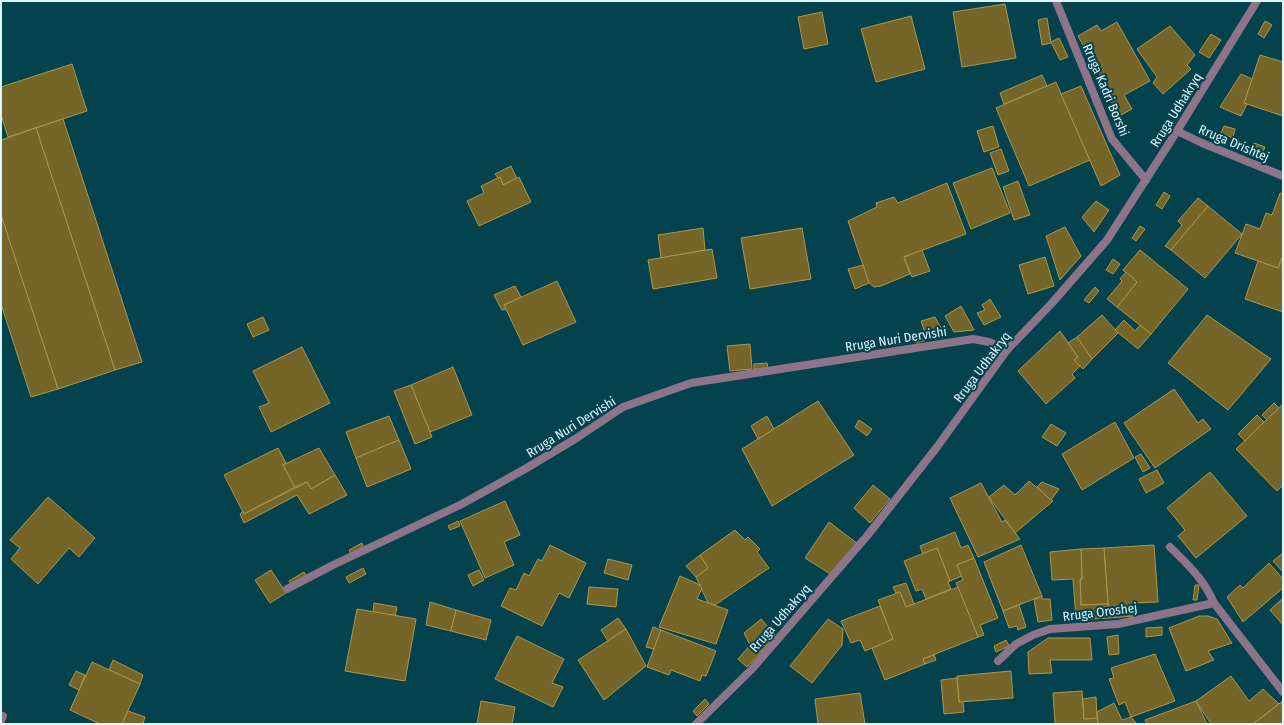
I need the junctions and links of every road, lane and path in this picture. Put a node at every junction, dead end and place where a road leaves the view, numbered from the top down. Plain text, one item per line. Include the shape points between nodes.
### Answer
1 (1056, 1) edge
2 (1257, 1) edge
3 (1177, 131) junction
4 (1283, 176) edge
5 (1146, 180) junction
6 (1007, 350) junction
7 (1170, 547) dead end
8 (287, 589) dead end
9 (1214, 603) junction
10 (998, 661) dead end
11 (1283, 692) edge
12 (696, 724) edge

1 - 5 street, Rruga Kadri Borshi via 1112,140
2 - 3 street, Rruga Udhakryq
3 - 4 street, Rruga Drishtej
3 - 5 street, Rruga Udhakryq
5 - 6 street, Rruga Udhakryq via 1107,240
6 - 8 street, Rruga Nuri Dervishi via 990,342 973,339 691,383 623,407 532,465 460,505
6 - 12 street, Rruga Udhakryq via 937,447 867,536 752,669
7 - 9 street via 1196,572
9 - 10 street, Rruga Oroshej via 1118,624 1050,630 1016,644
9 - 11 street

